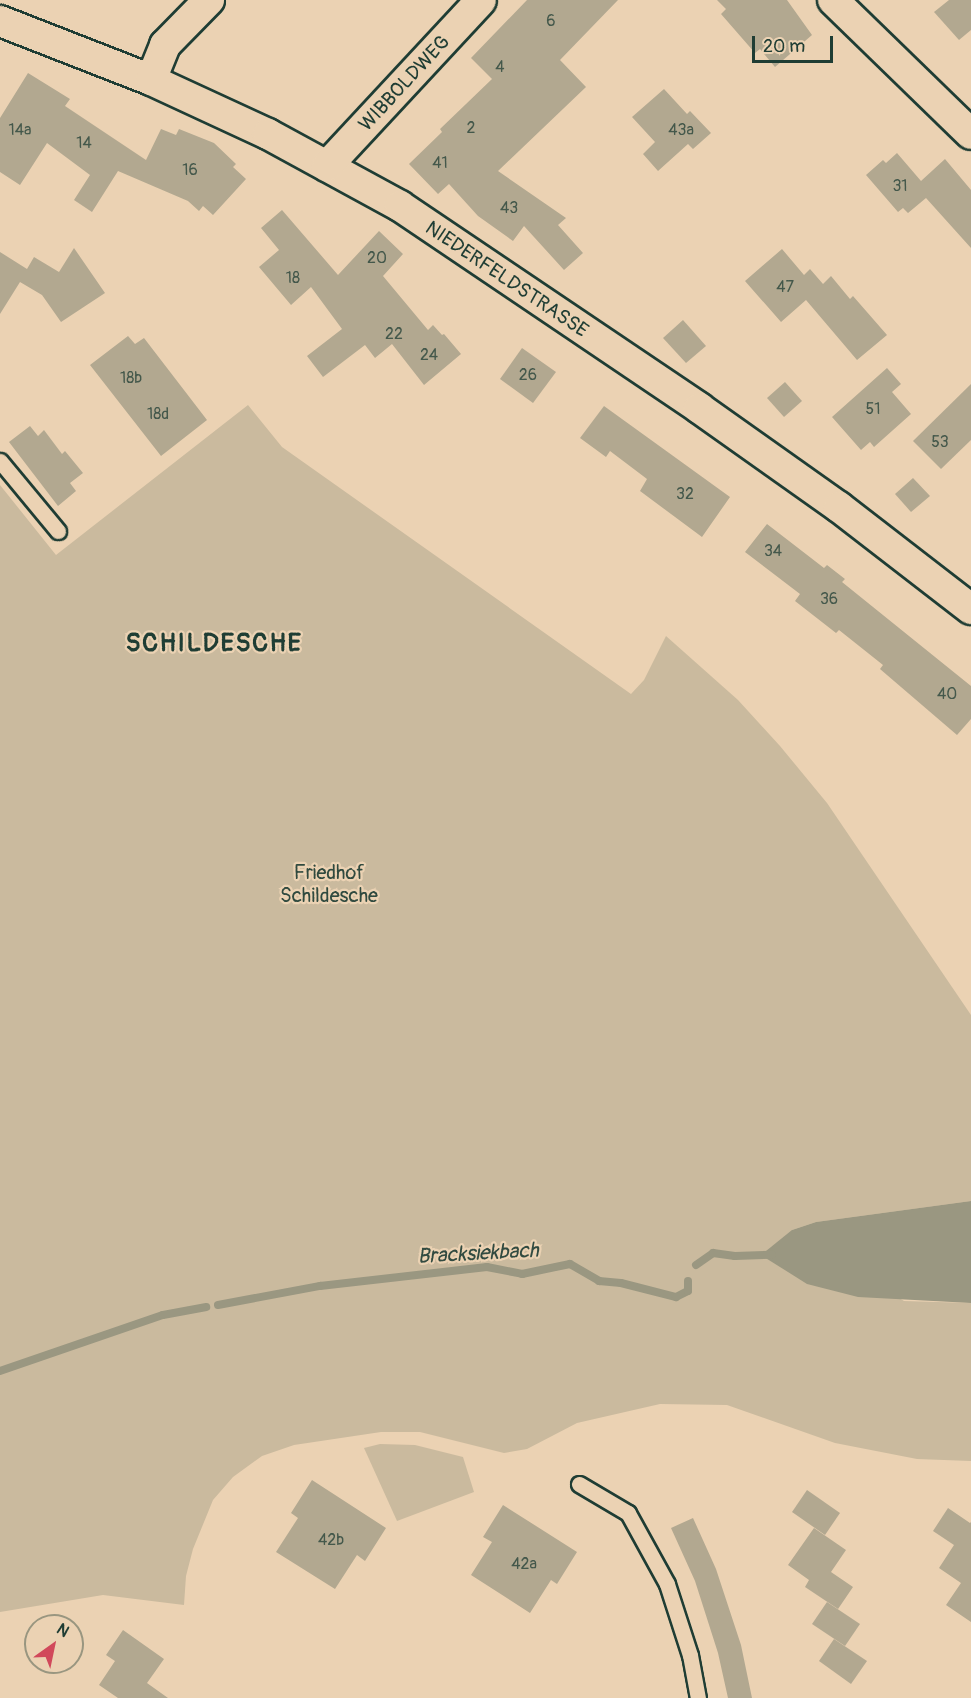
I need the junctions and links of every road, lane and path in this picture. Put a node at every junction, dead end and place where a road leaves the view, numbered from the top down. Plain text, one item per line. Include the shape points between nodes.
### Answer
1 (208, 0) edge
2 (481, 0) edge
3 (833, 0) edge
4 (0, 21) edge
5 (151, 80) junction
6 (971, 134) edge
7 (327, 166) junction
8 (0, 461) edge
9 (57, 531) dead end
10 (971, 609) edge
11 (579, 1484) dead end
12 (698, 1698) edge

1 - 5 street via 165,45
2 - 7 street, WIBBOLDWEG
3 - 6 street
4 - 5 street, NIEDERFELDSTRASSE
5 - 7 street, NIEDERFELDSTRASSE
7 - 10 street, NIEDERFELDSTRASSE via 400,206 699,408 839,507
8 - 9 lane
11 - 12 lane via 628,1513 667,1584 690,1655

